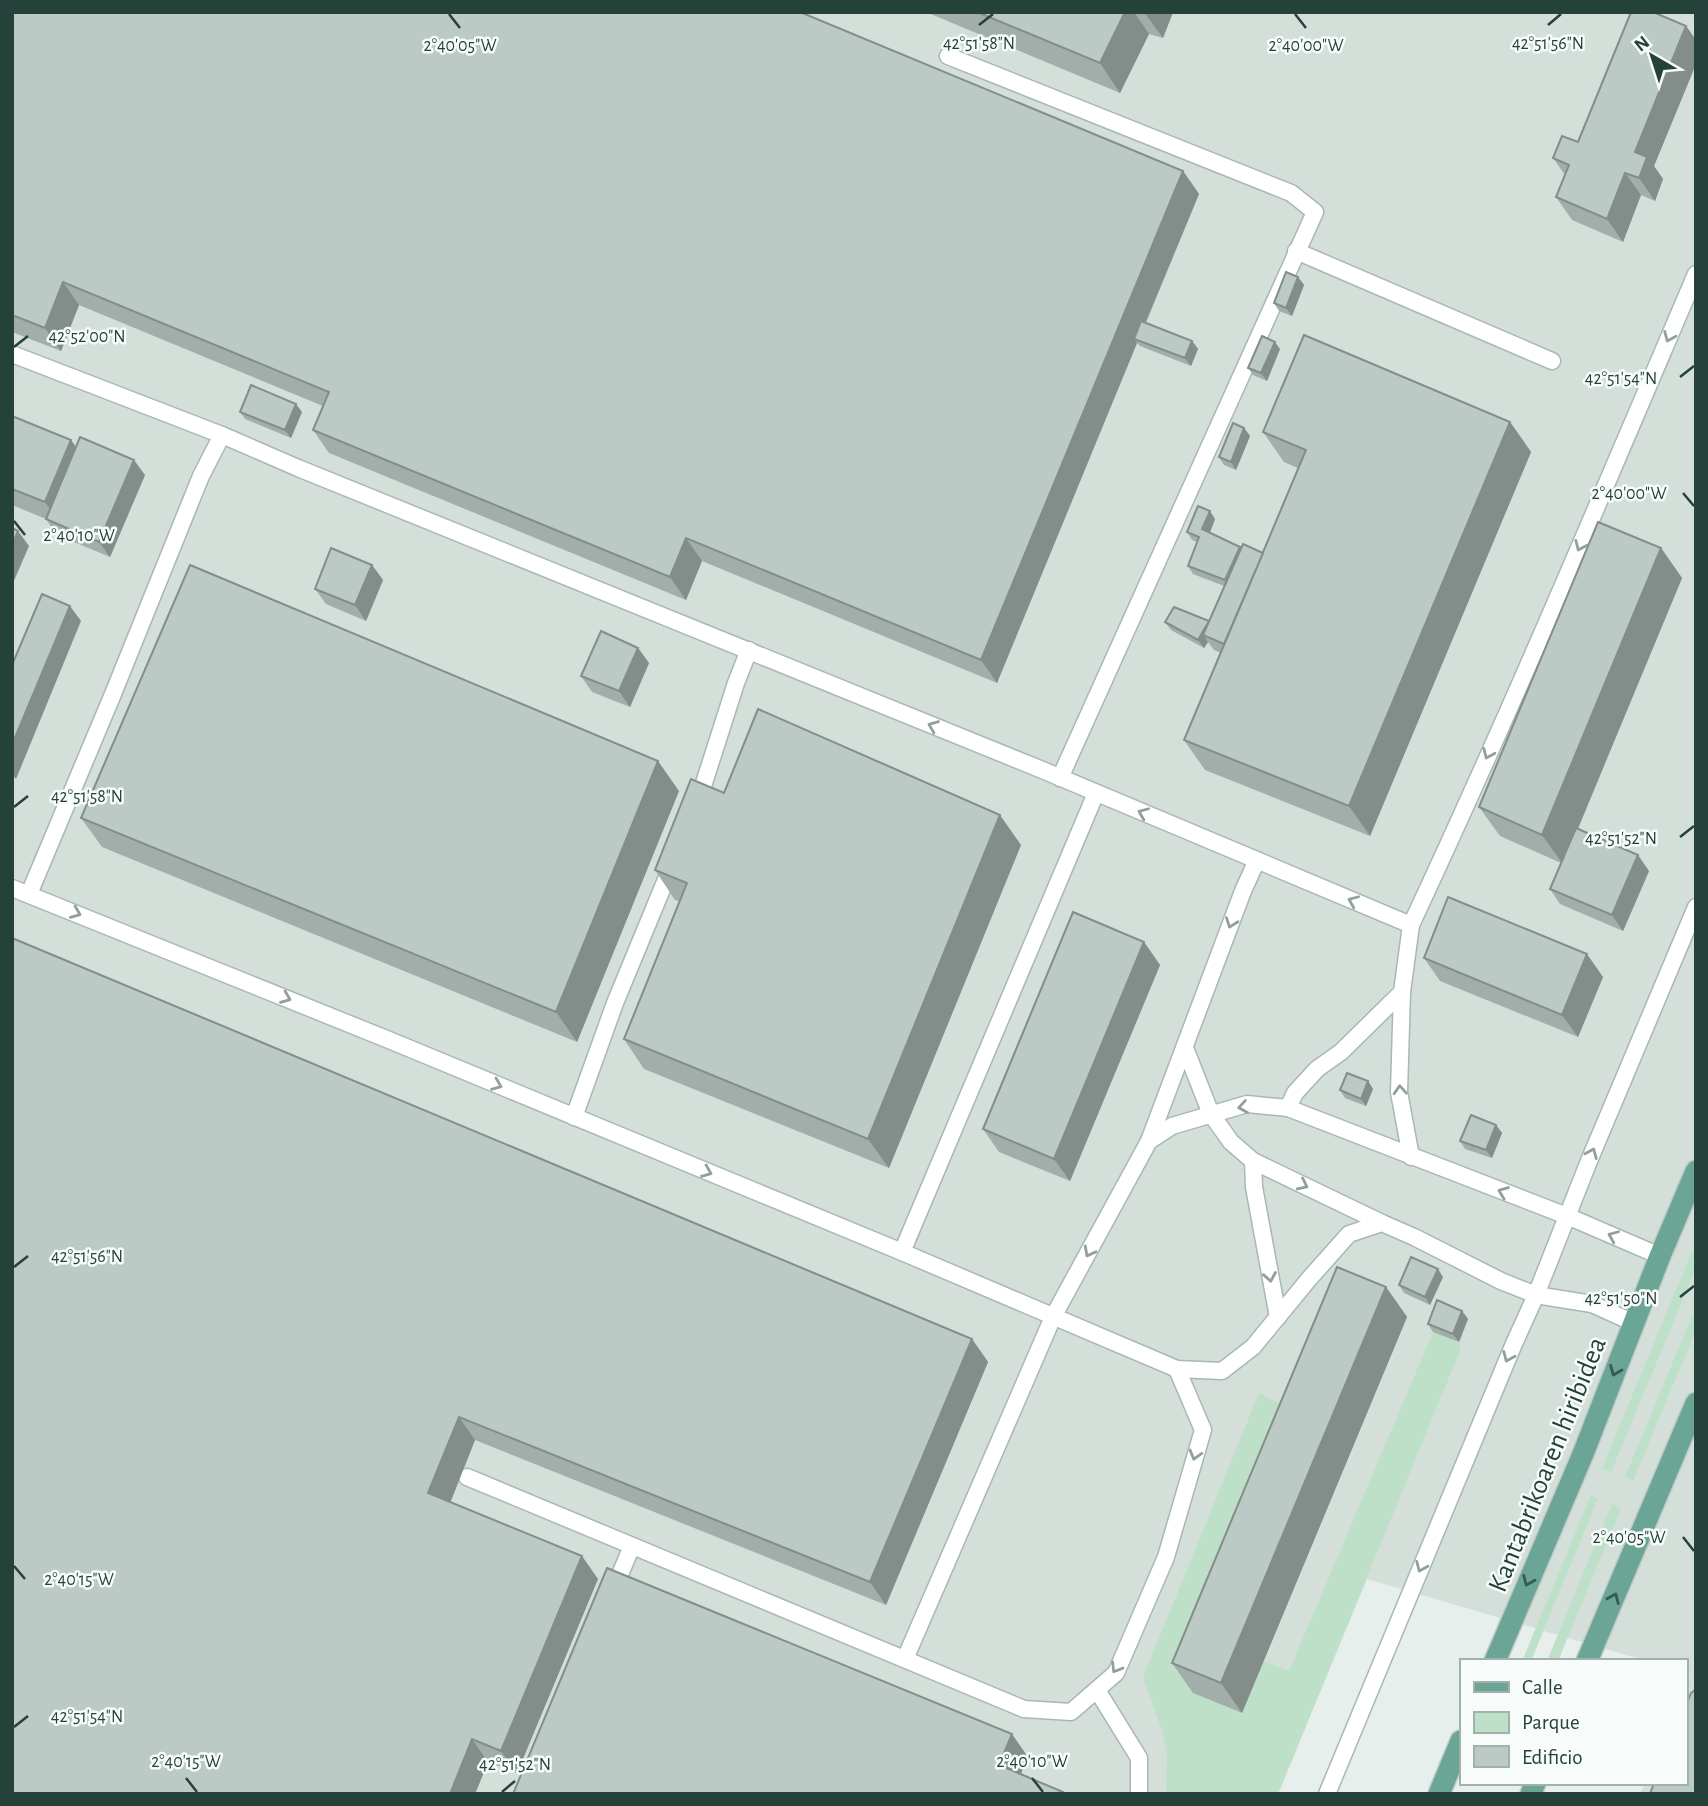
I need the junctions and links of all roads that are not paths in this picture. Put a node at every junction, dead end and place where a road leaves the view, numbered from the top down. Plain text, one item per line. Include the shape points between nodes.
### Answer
1 (948, 56) dead end
2 (1296, 251) junction
3 (1696, 274) edge
4 (12, 355) edge
5 (1552, 361) dead end
6 (222, 435) junction
7 (749, 650) junction
8 (1059, 778) junction
9 (1096, 793) junction
10 (690, 823) edge
11 (679, 849) edge
12 (1257, 860) junction
13 (12, 888) edge
14 (29, 894) junction
15 (1696, 907) edge
16 (1411, 925) junction
17 (1402, 992) junction
18 (1185, 1048) junction
19 (1288, 1108) junction
20 (1211, 1114) junction
21 (574, 1117) junction
22 (1149, 1141) junction
23 (1411, 1157) junction
24 (1253, 1161) junction
25 (1696, 1171) edge
26 (1567, 1216) junction
27 (1382, 1223) junction
28 (902, 1252) junction
29 (1660, 1256) junction
30 (1536, 1295) junction
31 (1053, 1317) junction
32 (1278, 1317) junction
33 (1634, 1323) junction
34 (1177, 1369) junction
35 (1696, 1403) edge
36 (467, 1477) dead end
37 (632, 1546) junction
38 (606, 1608) edge
39 (905, 1659) junction
40 (1496, 1659) edge
41 (1588, 1659) edge
42 (1097, 1689) junction
43 (1460, 1743) edge
44 (1139, 1794) edge
45 (1327, 1794) edge
46 (1439, 1794) edge

1 - 2 lane via 1291,193 1315,212
2 - 5 lane
2 - 8 lane
3 -> 16 lane
4 - 6 lane
6 - 7 lane
6 - 14 lane
8 -> 7 lane
7 - 10 lane
8 - 9 lane
12 -> 9 lane
9 - 28 lane
11 - 21 lane
16 -> 12 lane
12 -> 18 lane
13 - 14 lane
14 -> 21 lane
26 -> 15 lane
16 - 17 lane
17 - 19 lane via 1341,1052 1317,1069
23 -> 17 lane via 1399,1092
18 - 20 lane
18 - 22 lane
19 -> 20 lane via 1247,1104
19 - 23 lane
20 - 22 lane via 1171,1126
20 - 24 lane via 1231,1142
21 -> 28 lane
22 -> 31 lane
26 -> 23 lane
24 -> 27 lane
24 -> 32 lane
25 - 29 main road, Kantabrikoaren hiribidea
29 -> 26 lane
26 - 30 lane
27 - 30 lane
27 - 32 lane via 1349,1234
28 - 31 lane
29 - 33 main road, Kantabrikoaren hiribidea
30 - 33 lane via 1592,1304
30 -> 45 lane
31 - 34 lane
31 - 39 lane
32 - 34 lane via 1253,1347 1222,1371
33 -> 40 main road, Kantabrikoaren hiribidea
34 -> 42 lane via 1203,1430 1166,1557 1116,1673
41 -> 35 main road
36 - 37 lane
37 - 38 lane
37 - 39 lane
39 - 42 lane via 1024,1709 1071,1712
42 - 44 lane via 1139,1758
43 - 46 main road

